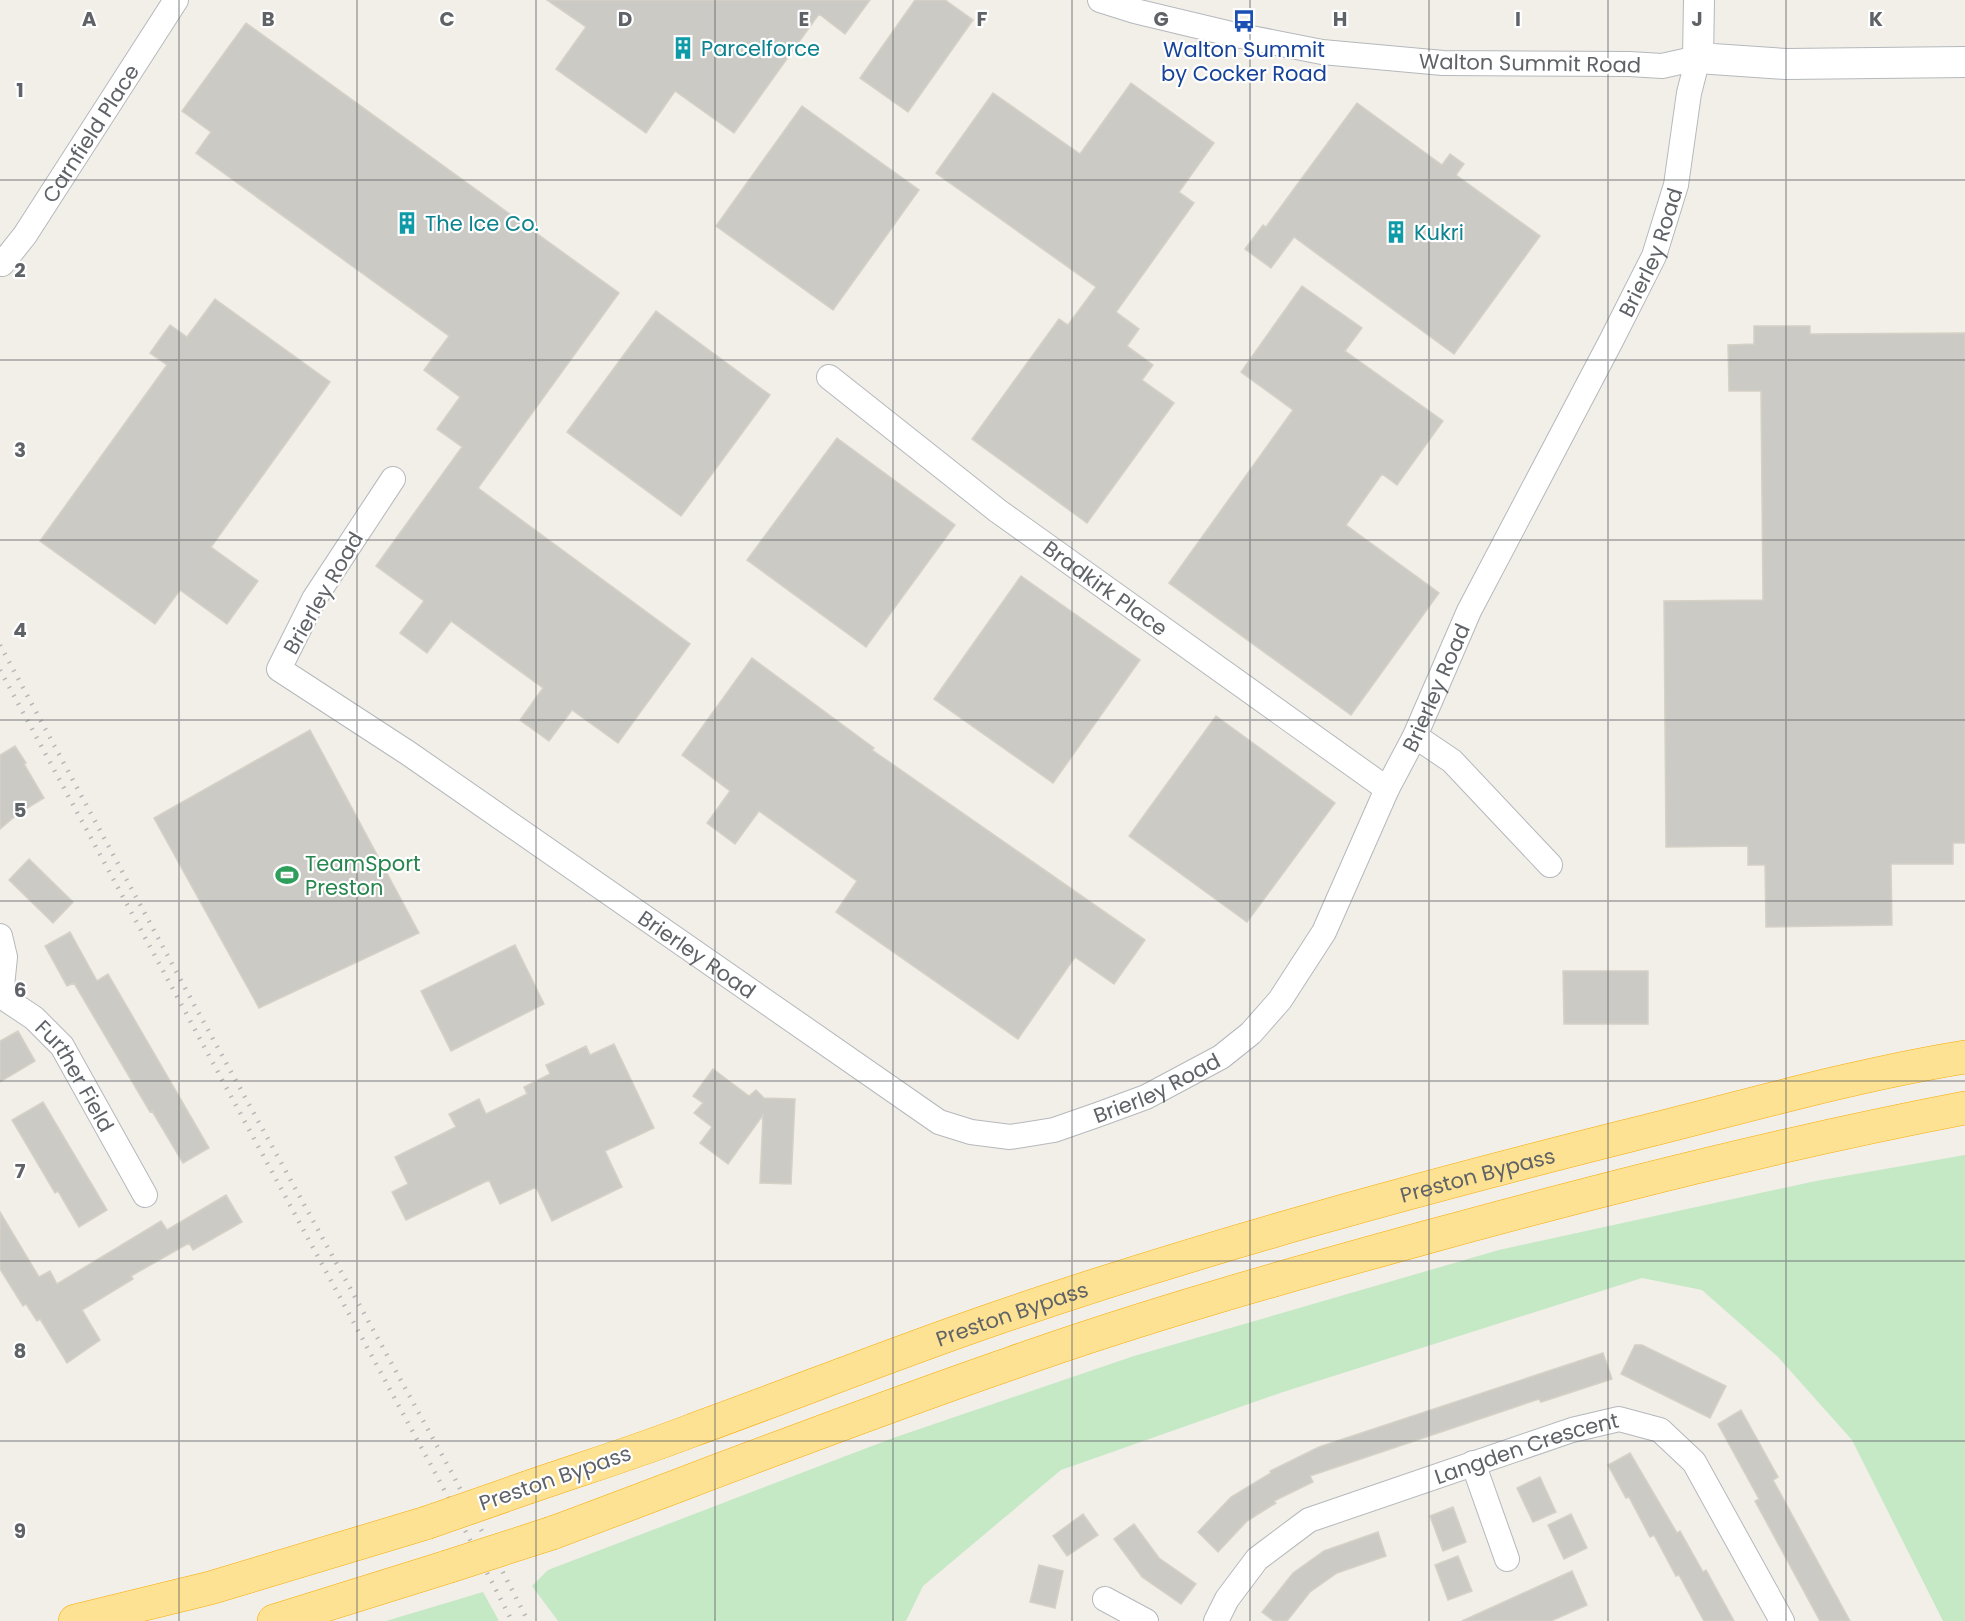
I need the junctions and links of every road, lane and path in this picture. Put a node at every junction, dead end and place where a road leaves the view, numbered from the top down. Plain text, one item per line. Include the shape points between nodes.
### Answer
1 (176, 0) edge
2 (1100, 0) edge
3 (1699, 0) edge
4 (1698, 58) junction
5 (1965, 62) edge
6 (2, 264) dead end
7 (829, 377) dead end
8 (393, 479) dead end
9 (1415, 736) junction
10 (1387, 789) junction
11 (1550, 866) dead end
12 (0, 936) edge
13 (0, 996) edge
14 (1965, 1057) edge
15 (1965, 1108) edge
16 (145, 1195) dead end
17 (1473, 1463) junction
18 (1507, 1559) dead end
19 (1105, 1599) dead end
20 (75, 1621) edge
21 (273, 1621) edge
22 (1146, 1621) edge
23 (1216, 1621) edge
24 (1782, 1621) edge

1 - 6 street, Carnfield Place via 25,235
2 - 4 street, Walton Summit Road via 1230,34 1322,52 1432,62 1662,66
3 - 4 street, Brierley Road
4 - 5 street, Walton Summit Road via 1786,64
4 - 9 street, Brierley Road via 1676,185 1654,256 1468,611
7 - 10 street, Bradkirk Place via 998,511
8 - 10 street, Brierley Road via 314,599 279,669 408,753 939,1122 971,1132 1010,1137 1054,1130 1146,1097 1186,1078 1251,1033 1280,1000 1324,932
9 - 10 street, Brierley Road
9 - 11 street via 1452,761
12 - 13 street, Further Field via 5,957
13 - 16 street, Further Field via 33,1018 62,1046
14 - 20 highway, Preston Bypass, bridge via 1913,1066 1444,1182 1265,1233 997,1318 690,1432 426,1523 210,1588
15 - 21 highway, bridge via 1706,1164 1279,1278 1012,1363 552,1533
17 - 18 street
17 - 23 street, Langden Crescent via 1309,1520 1257,1559
17 - 24 street, Langden Crescent via 1572,1430 1619,1419 1660,1430 1694,1462
19 - 22 street

